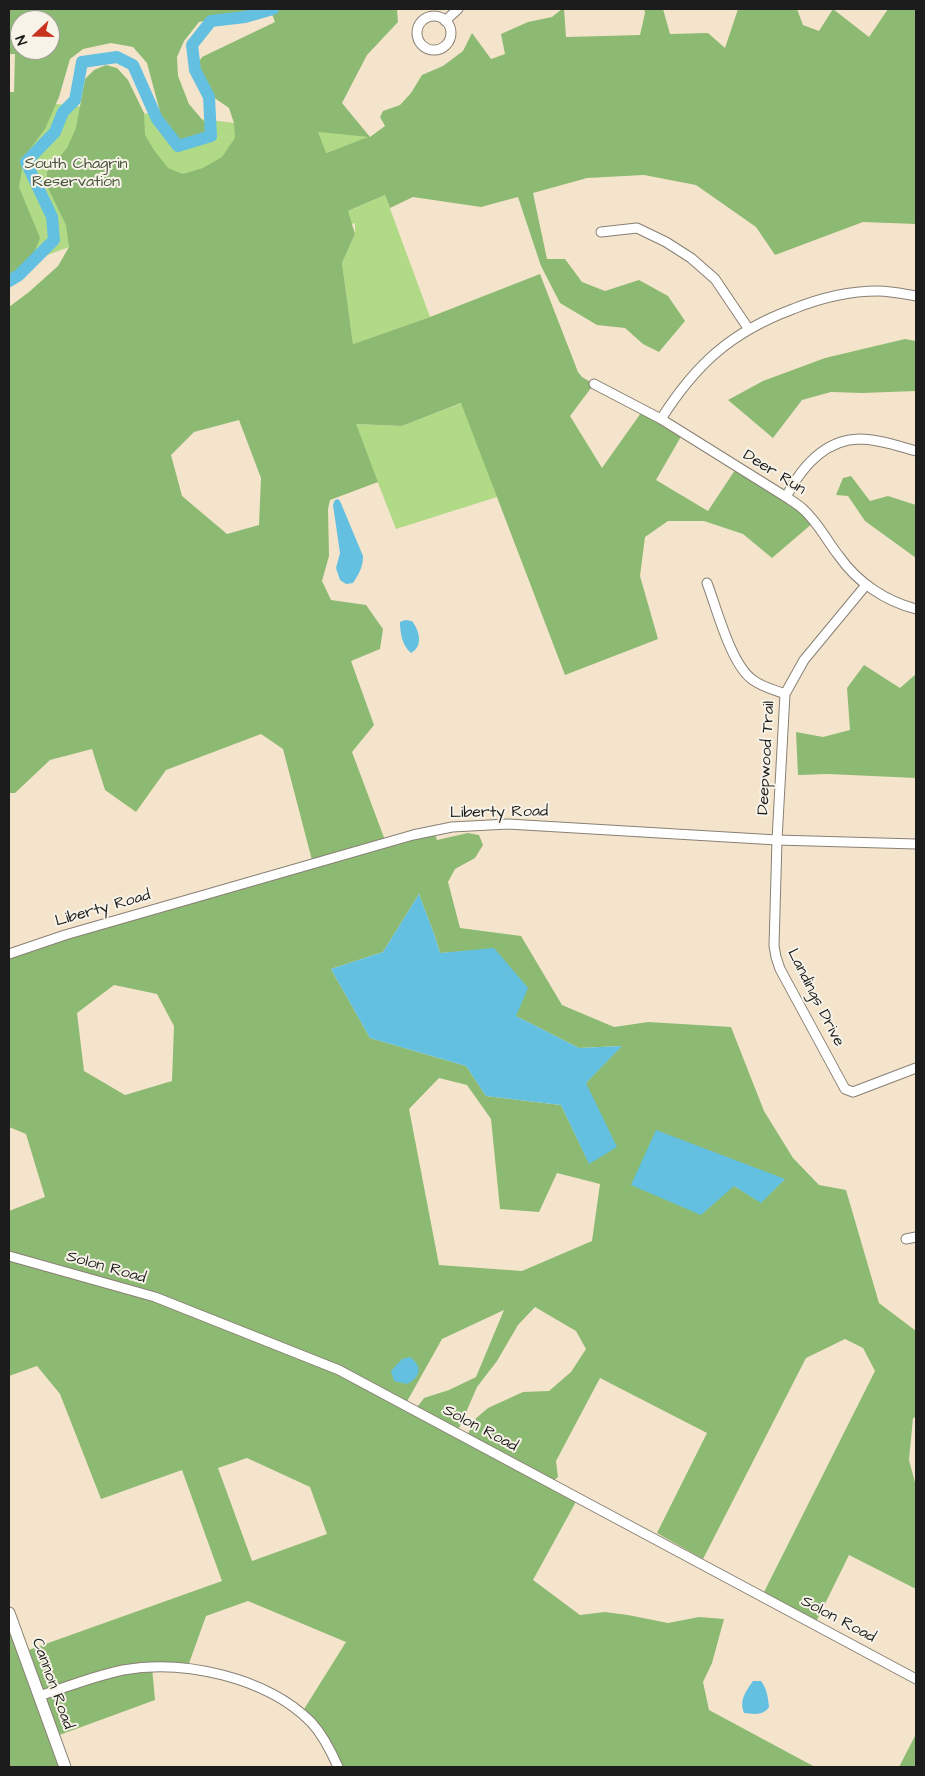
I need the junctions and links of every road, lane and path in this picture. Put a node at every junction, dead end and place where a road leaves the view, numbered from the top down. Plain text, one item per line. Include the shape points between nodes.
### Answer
1 (458, 9) edge
2 (446, 21) dead end
3 (601, 232) dead end
4 (916, 296) edge
5 (748, 328) junction
6 (594, 384) dead end
7 (661, 420) junction
8 (916, 451) edge
9 (786, 496) junction
10 (708, 583) dead end
11 (866, 586) junction
12 (916, 609) edge
13 (785, 694) junction
14 (777, 840) junction
15 (916, 844) edge
16 (9, 954) edge
17 (916, 1068) edge
18 (916, 1237) edge
19 (906, 1239) dead end
20 (9, 1256) edge
21 (9, 1613) edge
22 (916, 1679) edge
23 (39, 1696) junction
24 (65, 1767) edge
25 (338, 1767) edge

1 - 2 street
3 - 5 street via 637,228 683,252 715,279
4 - 5 street via 879,291 844,294 813,301
5 - 7 street via 698,369
6 - 7 street, Deer Run
7 - 9 street, Deer Run
8 - 9 street via 858,439 841,443 813,458 798,474
9 - 11 street, Deer Run via 821,529 838,556
10 - 13 street via 736,660 744,672 754,681
11 - 12 street, Deer Run
11 - 13 street, Deepwood Trail via 804,660
13 - 14 street, Deepwood Trail
14 - 15 street, Liberty Road
14 - 16 street, Liberty Road via 508,824 452,827 413,835
14 - 17 street, Landings Drive via 776,956 845,1090 853,1092
18 - 19 street
20 - 22 street, Solon Road via 155,1297 339,1370
21 - 23 main road, Cannon Road
23 - 24 main road, Cannon Road
23 - 25 street via 123,1670 152,1666 204,1670 251,1684 290,1704 311,1722 328,1744

